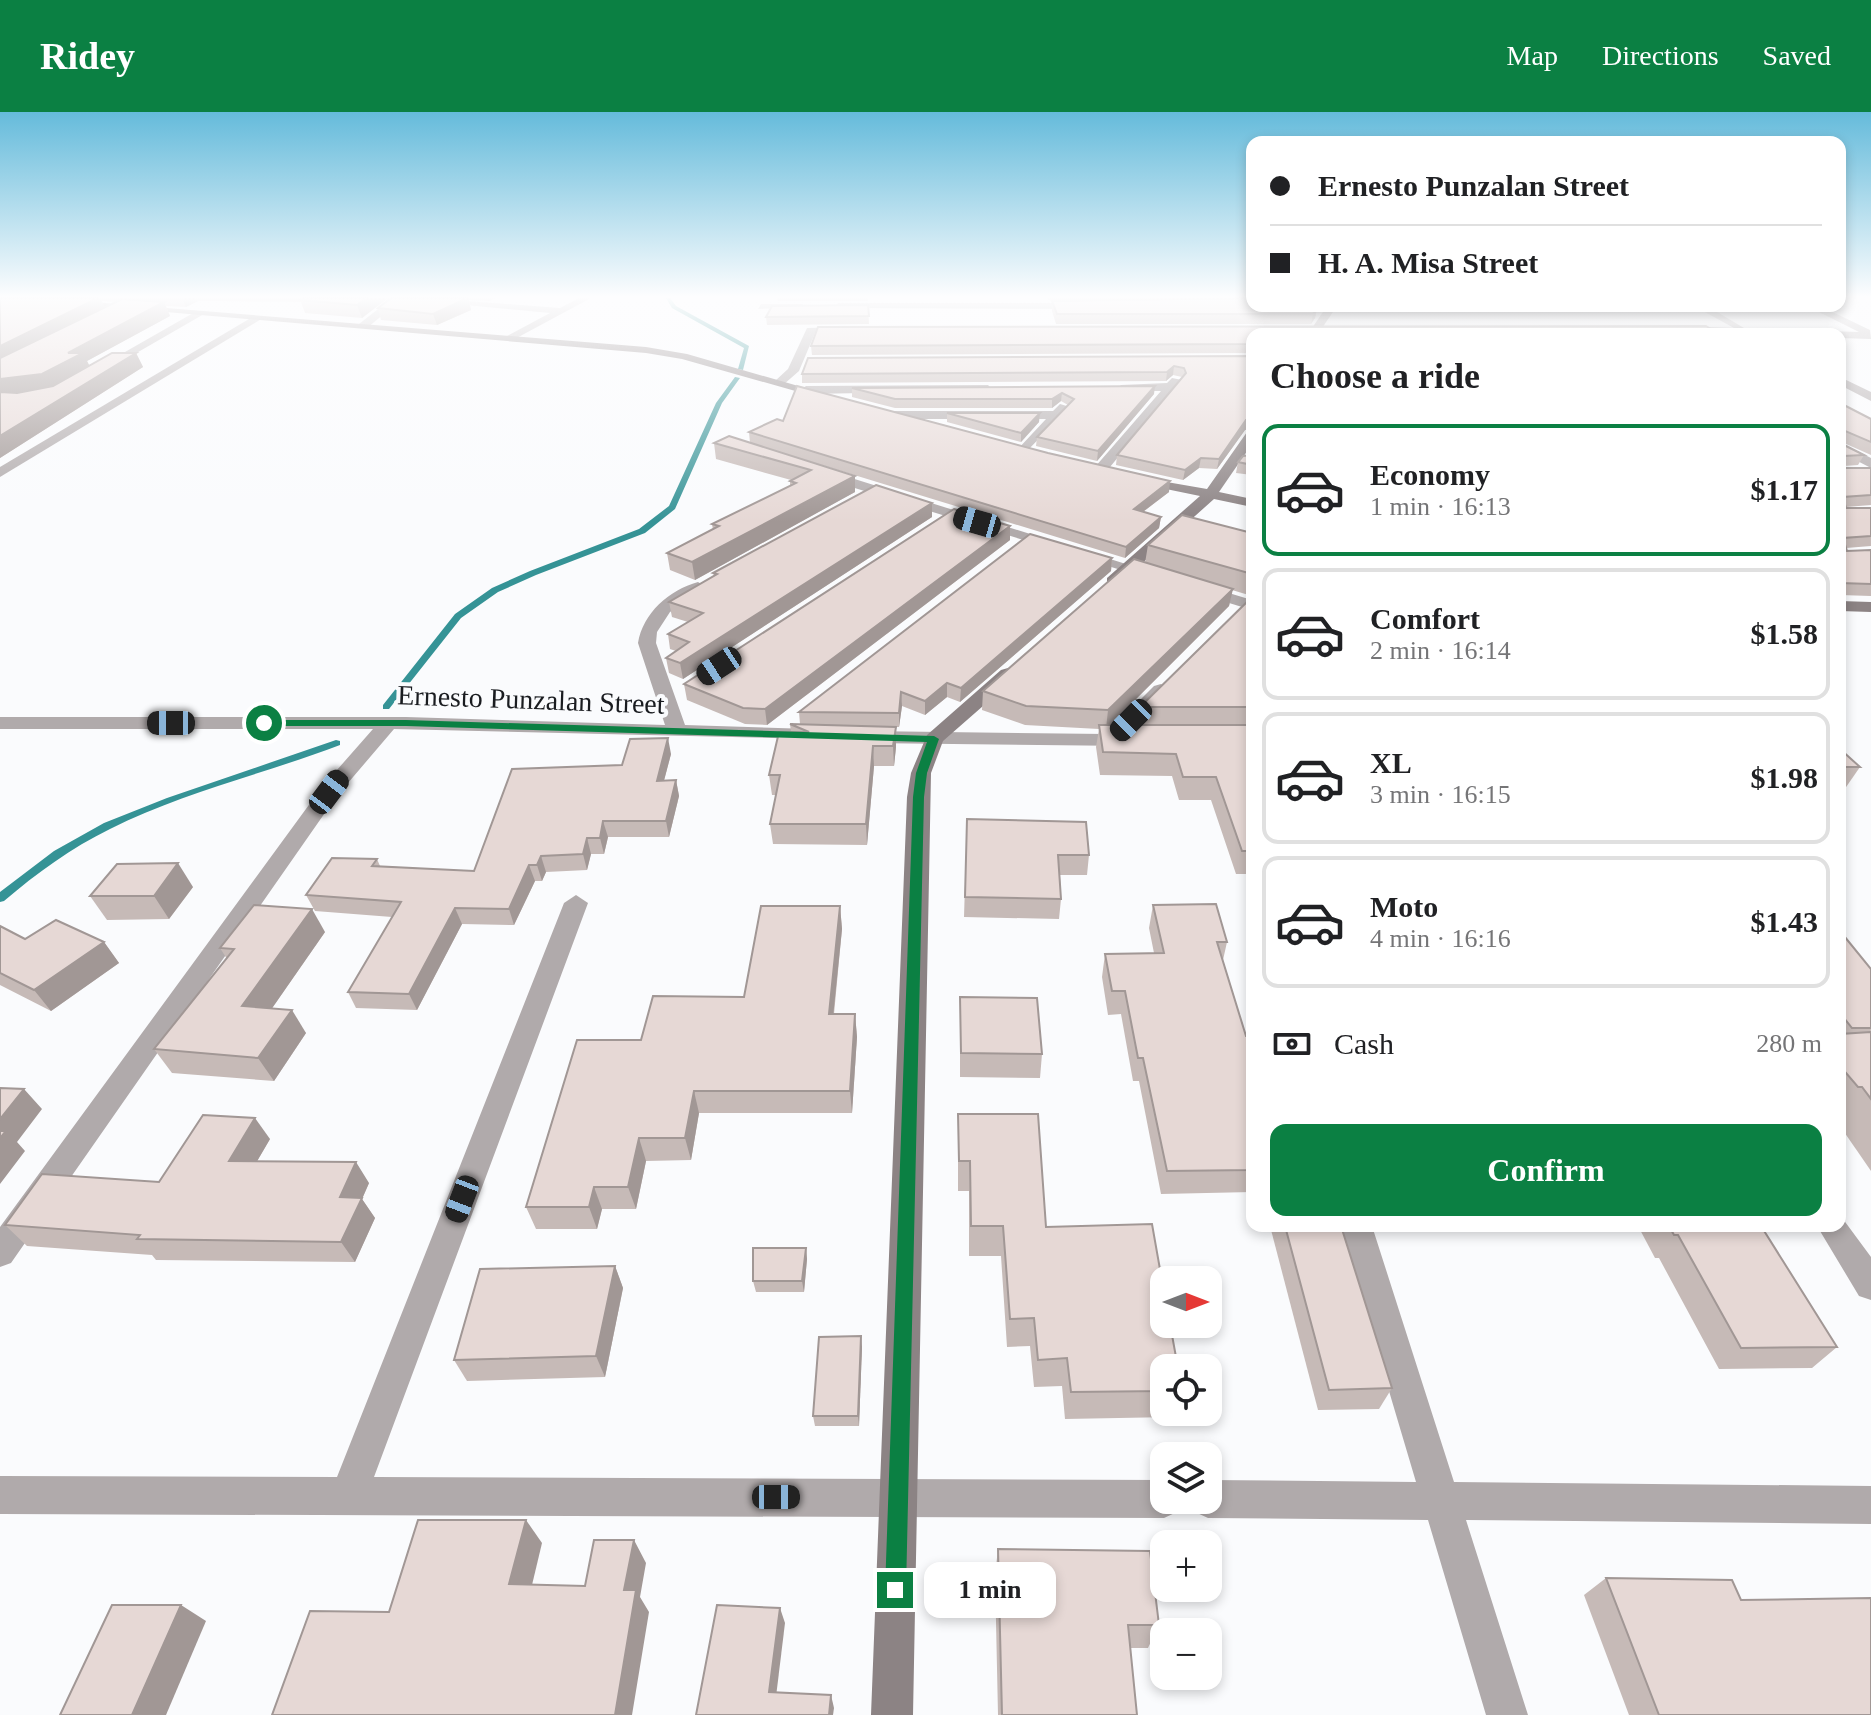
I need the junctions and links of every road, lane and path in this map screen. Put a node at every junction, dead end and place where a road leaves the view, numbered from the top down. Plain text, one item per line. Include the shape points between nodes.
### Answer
1 (167, 373) edge
2 (741, 373) edge
3 (790, 373) edge
4 (1182, 373) edge
5 (1846, 380) edge
6 (1871, 380) edge
7 (779, 383) junction
8 (1846, 383) edge
9 (1001, 387) edge
10 (1111, 387) edge
11 (1170, 387) junction
12 (806, 390) junction
13 (1073, 396) edge
14 (1871, 397) edge
15 (850, 403) edge
16 (880, 411) edge
17 (895, 415) junction
18 (984, 415) junction
19 (1056, 415) junction
20 (1846, 449) edge
21 (1039, 454) edge
22 (1245, 460) edge
23 (0, 462) edge
24 (18, 462) junction
25 (1871, 464) edge
26 (802, 467) edge
27 (1856, 472) edge
28 (1871, 472) edge
29 (0, 473) edge
30 (1210, 495) junction
31 (1246, 502) edge
32 (1129, 567) junction
33 (709, 581) edge
34 (1094, 598) edge
35 (1846, 606) edge
36 (1245, 607) edge
37 (1871, 607) edge
38 (1025, 658) edge
39 (1174, 677) edge
40 (797, 715) edge
41 (0, 723) edge
42 (389, 723) junction
43 (677, 731) junction
44 (773, 734) junction
45 (934, 739) junction
46 (1158, 739) edge
47 (1111, 740) junction
48 (576, 903) dead end
49 (1358, 1232) edge
50 (1837, 1232) edge
51 (0, 1253) edge
52 (1871, 1285) edge
53 (0, 1495) edge
54 (348, 1496) junction
55 (898, 1497) junction
56 (1150, 1499) edge
57 (1222, 1499) edge
58 (1441, 1501) junction
59 (1871, 1505) edge
60 (892, 1715) edge
61 (1507, 1715) edge

1 - 24 street
2 - 7 street
3 - 7 street
4 - 11 street
5 - 6 street
7 - 12 street
8 - 14 street
9 - 12 street
10 - 11 street
11 - 30 street via 1107,472
12 - 15 street
13 - 19 street
16 - 17 street
17 - 18 street
17 - 18 street via 955,432
18 - 19 street
19 - 21 street via 1018,449
20 - 25 street
22 - 30 street
23 - 24 street
24 - 29 street
26 - 32 street via 945,519
27 - 28 street
30 - 31 street
30 - 32 street
32 - 34 street
32 - 36 street
33 - 43 street via 667,603 648,629 647,643 674,696
35 - 37 street
38 - 45 street
39 - 47 street
40 - 44 street
41 - 42 street, Ernesto Punzalan Street
42 - 43 street, Ernesto Punzalan Street
42 - 51 street via 329,792
43 - 44 street, Ernesto Punzalan Street
44 - 45 street, Ernesto Punzalan Street
45 - 47 street, Ernesto Punzalan Street
45 - 55 street via 918,797
46 - 47 street, Ernesto Punzalan Street
48 - 54 street
49 - 58 street
50 - 52 street
53 - 54 street
54 - 55 street
55 - 56 street
55 - 60 street
57 - 58 street
58 - 59 street
58 - 61 street

